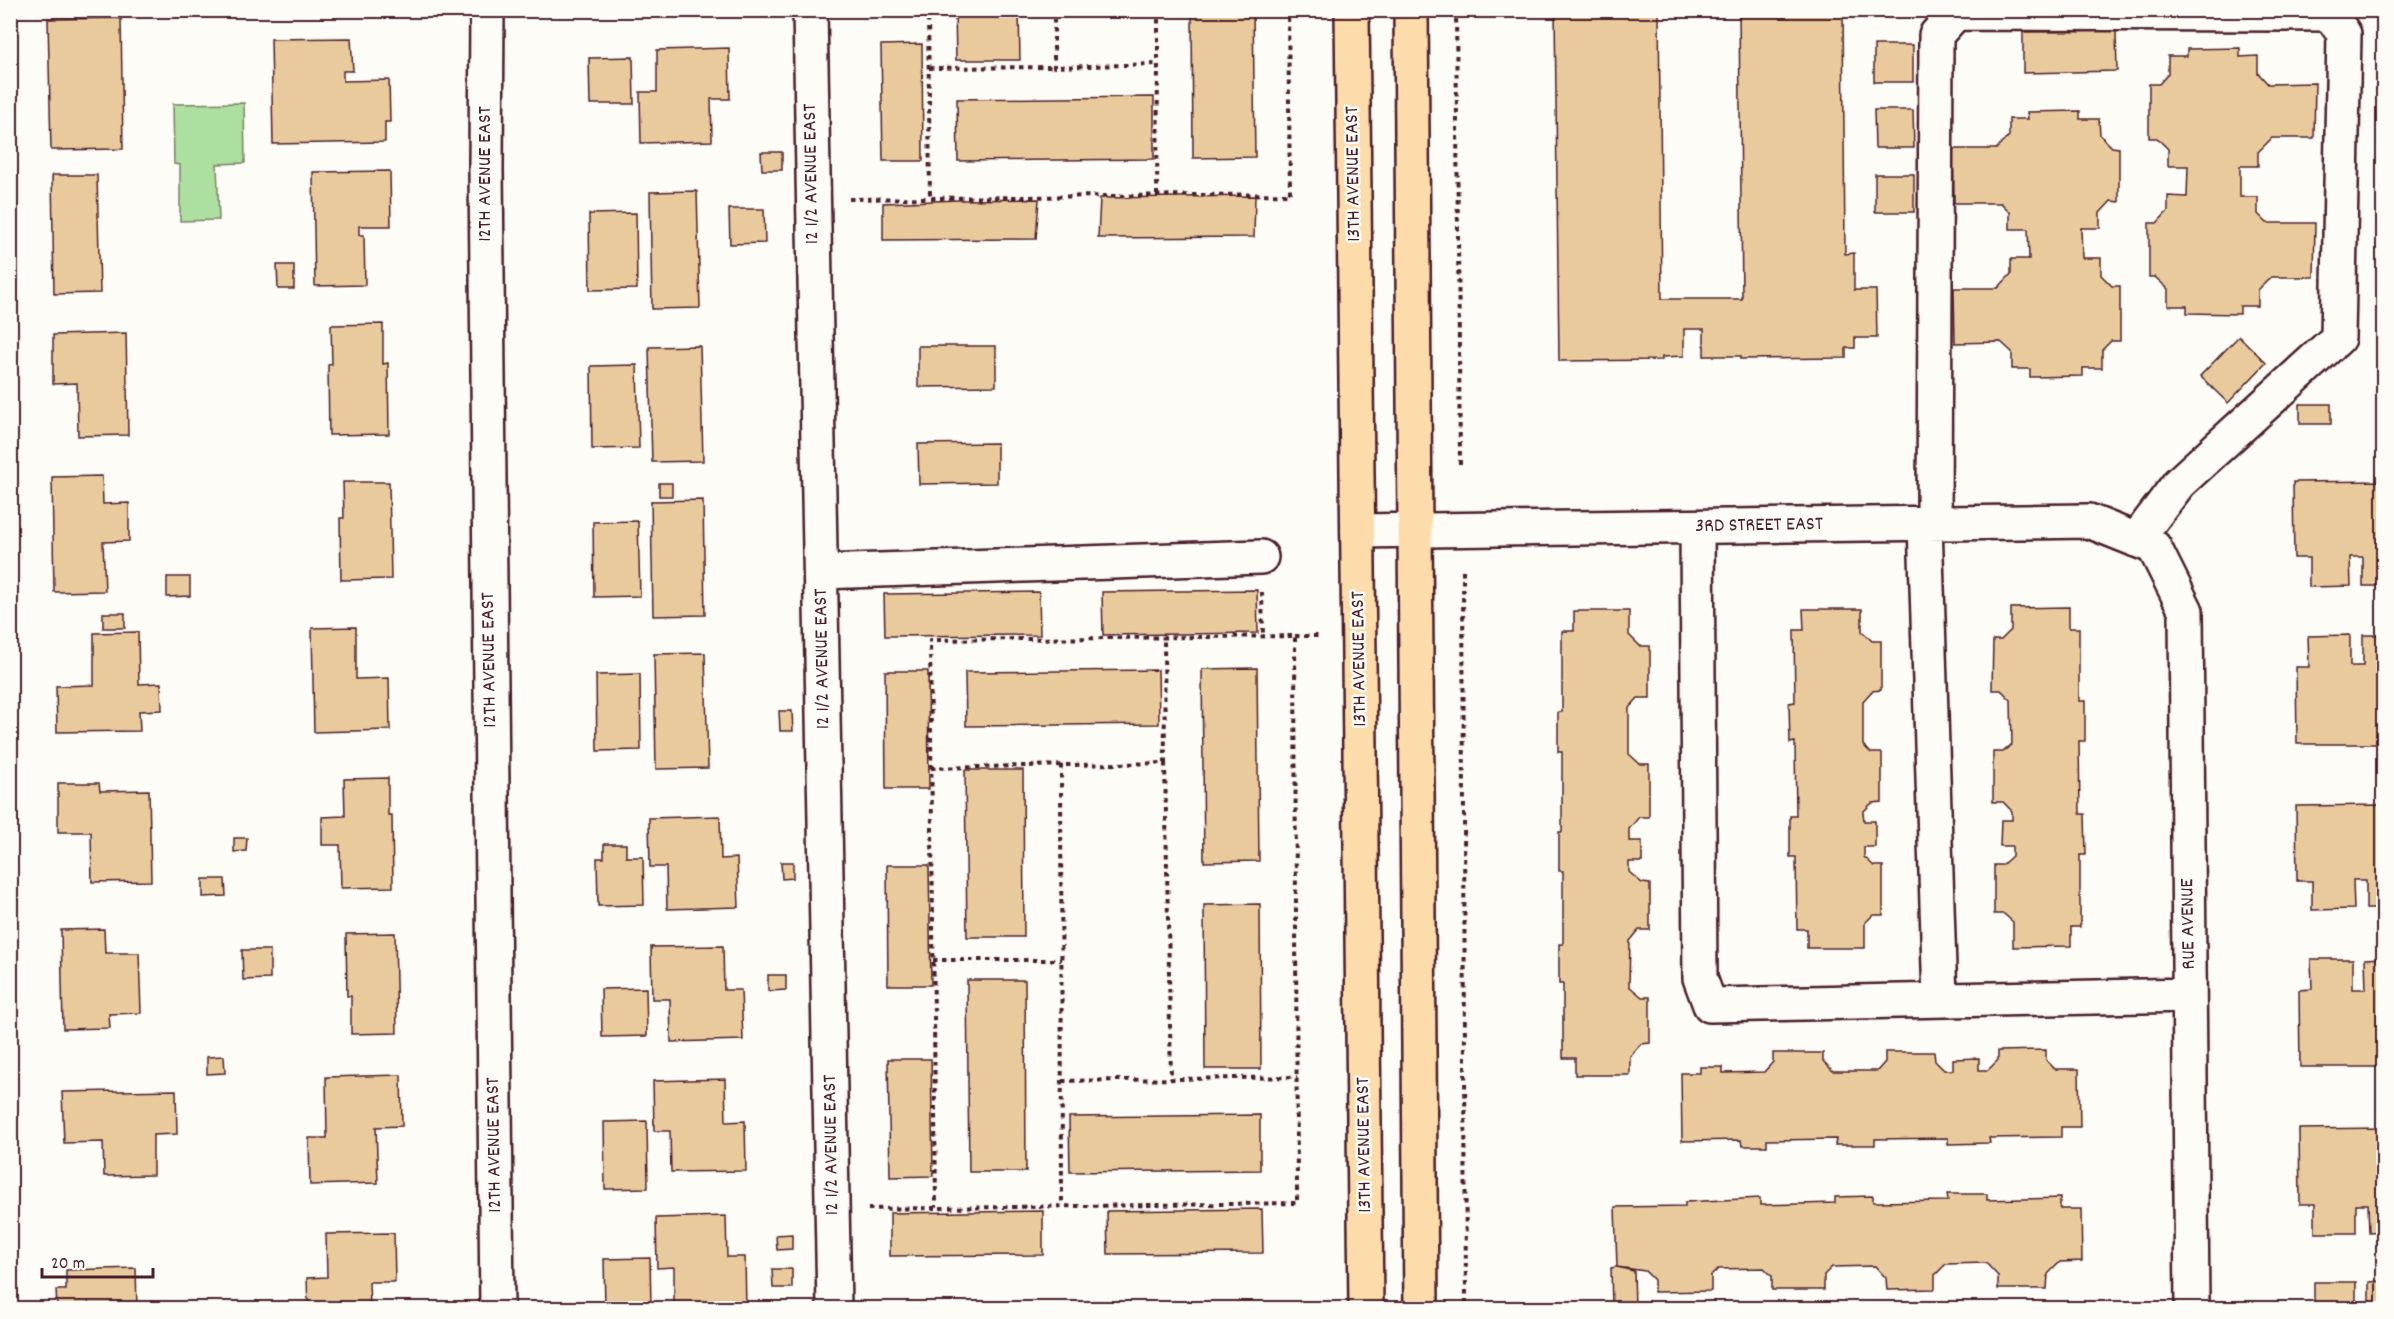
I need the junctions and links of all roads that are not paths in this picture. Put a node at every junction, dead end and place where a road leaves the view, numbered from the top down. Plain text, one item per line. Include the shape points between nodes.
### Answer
1 (487, 10) edge
2 (810, 10) edge
3 (1352, 10) edge
4 (1411, 10) edge
5 (1929, 523) junction
6 (1697, 527) junction
7 (1358, 531) junction
8 (1415, 531) junction
9 (2145, 543) junction
10 (1261, 557) road end
11 (821, 572) junction
12 (2189, 995) junction
13 (1940, 1000) junction
14 (497, 1308) edge
15 (834, 1308) edge
16 (1366, 1308) edge
17 (1421, 1308) edge
18 (2192, 1308) edge

1 - 14 street, 12TH AVENUE EAST
2 - 11 street, 12 1/2 AVENUE EAST
3 - 7 main road, 13TH AVENUE EAST
4 - 8 main road
5 - 6 street, 3RD STREET EAST
5 - 9 street, 3RD STREET EAST via 2089,521
5 - 9 street via 1936,35 1956,13 2330,14 2344,34 2338,338 2179,483
5 - 13 street
6 - 8 street, 3RD STREET EAST
6 - 13 street via 1700,978 1710,1005
7 - 8 street, 3RD STREET EAST
7 - 16 main road, 13TH AVENUE EAST
8 - 17 main road
9 - 12 street, RUE AVENUE via 2186,611
10 - 11 street
11 - 15 street, 12 1/2 AVENUE EAST
12 - 13 street
12 - 18 street, RUE AVENUE

